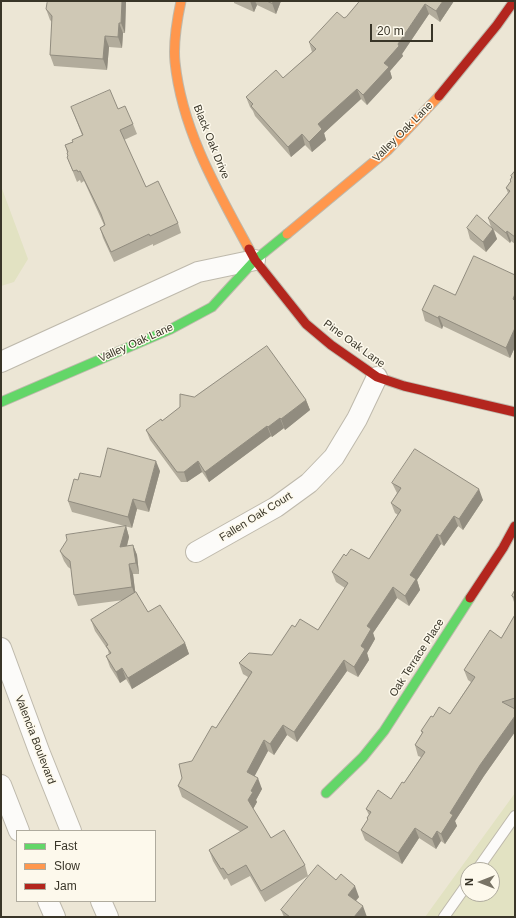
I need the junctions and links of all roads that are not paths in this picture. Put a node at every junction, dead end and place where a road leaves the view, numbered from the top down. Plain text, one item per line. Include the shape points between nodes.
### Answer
1 (181, 1) edge
2 (514, 1) edge
3 (255, 260) junction
4 (1, 362) edge
5 (377, 377) junction
6 (1, 402) edge
7 (515, 412) edge
8 (515, 526) edge
9 (196, 552) dead end
10 (1, 648) edge
11 (1, 785) edge
12 (326, 794) dead end
13 (515, 816) edge
14 (19, 830) edge
15 (71, 830) edge
16 (483, 862) edge
17 (460, 894) edge
18 (48, 902) edge
19 (101, 902) edge
20 (55, 917) edge
21 (108, 917) edge
22 (444, 917) edge

1 - 3 street, Black Oak Drive via 177,20 175,61 184,111 210,176
2 - 3 street, Valley Oak Lane via 437,98 388,150
3 - 4 street, Valley Oak Lane via 198,272
3 - 5 street, Pine Oak Lane via 306,324
3 - 6 street, Valley Oak Lane via 212,307 171,329
5 - 7 street, Pine Oak Lane via 404,386
5 - 9 street, Fallen Oak Court via 357,420 334,457 309,483 276,507
8 - 12 street, Oak Terrace Place via 384,731 364,757
10 - 15 street, Valencia Boulevard
11 - 14 street
13 - 16 lane
17 - 22 lane
18 - 20 street
19 - 21 street

